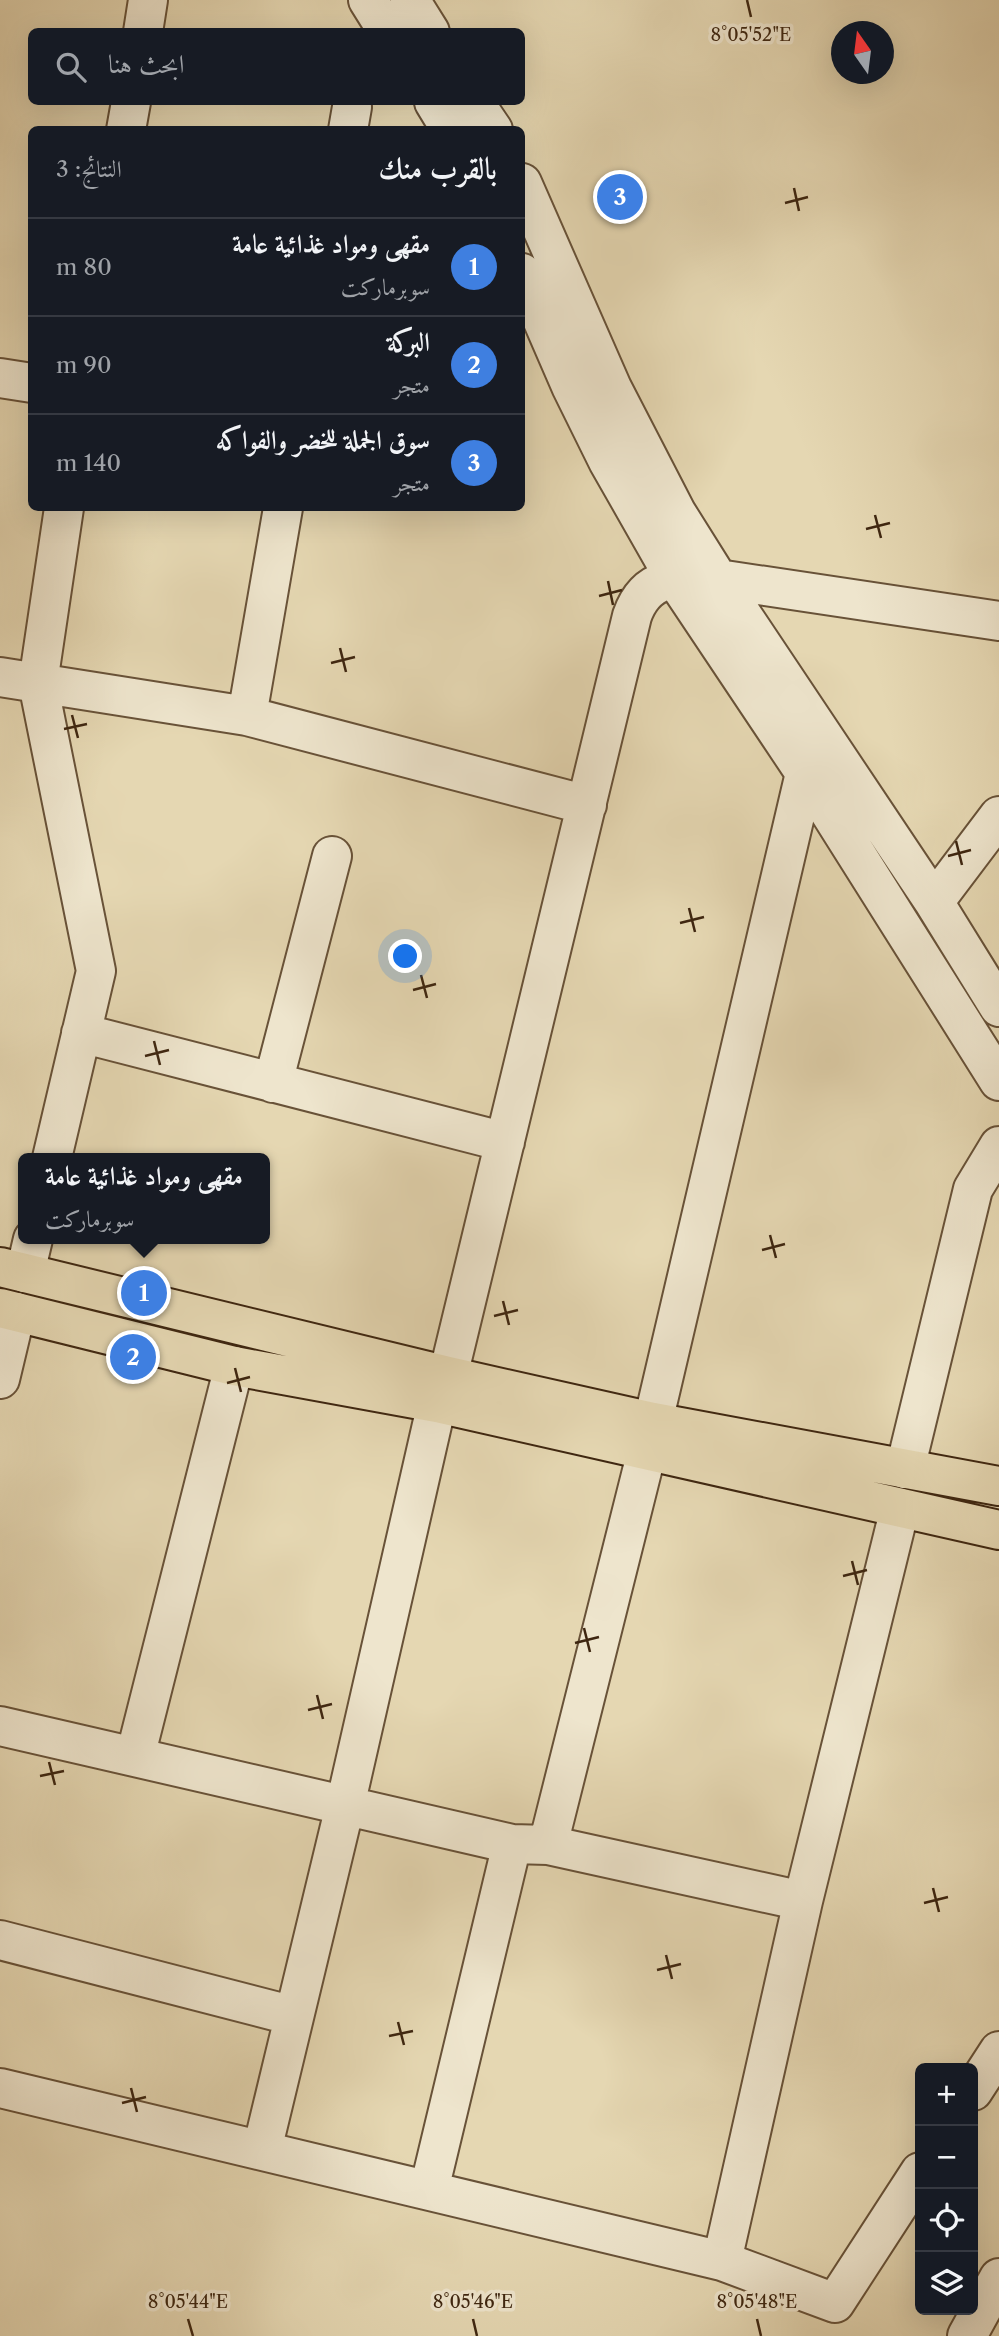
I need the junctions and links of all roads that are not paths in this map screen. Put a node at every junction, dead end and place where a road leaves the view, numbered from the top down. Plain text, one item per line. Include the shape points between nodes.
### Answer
1 (148, 0) edge
2 (368, 0) edge
3 (410, 0) edge
4 (144, 28) edge
5 (386, 28) edge
6 (428, 28) edge
7 (130, 105) edge
8 (436, 105) edge
9 (476, 105) edge
10 (127, 126) edge
11 (449, 126) edge
12 (490, 126) edge
13 (525, 190) edge
14 (525, 280) edge
15 (0, 378) edge
16 (28, 382) edge
17 (64, 511) edge
18 (281, 511) edge
19 (674, 577) junction
20 (718, 579) junction
21 (999, 621) edge
22 (0, 677) edge
23 (38, 683) junction
24 (247, 716) junction
25 (805, 773) junction
26 (587, 804) junction
27 (999, 816) edge
28 (332, 856) dead end
29 (934, 902) junction
30 (999, 1007) edge
31 (81, 1033) junction
32 (999, 1081) edge
33 (273, 1083) junction
34 (505, 1142) junction
35 (999, 1146) edge
36 (53, 1153) edge
37 (19, 1260) edge
38 (8, 1310) edge
39 (234, 1366) junction
40 (0, 1378) edge
41 (443, 1390) junction
42 (650, 1436) junction
43 (905, 1469) junction
44 (999, 1486) edge
45 (900, 1508) junction
46 (999, 1530) edge
47 (0, 1726) edge
48 (135, 1757) junction
49 (345, 1806) junction
50 (530, 1844) junction
51 (803, 1901) junction
52 (0, 1940) edge
53 (294, 2016) junction
54 (999, 2051) edge
55 (978, 2083) edge
56 (0, 2088) edge
57 (262, 2150) junction
58 (915, 2180) edge
59 (429, 2190) junction
60 (722, 2261) junction
61 (999, 2278) edge
62 (967, 2336) edge

1 - 4 street
2 - 5 street
3 - 6 street
7 - 10 street
8 - 11 street
9 - 12 street
13 - 20 street via 612,388 676,512
14 - 19 street via 608,461
15 - 16 street
17 - 23 street
18 - 24 street
19 - 20 street
19 - 25 street
19 - 26 street via 650,588 635,608
20 - 21 street
20 - 29 street
22 - 23 street
23 - 24 street
23 - 31 street via 96,971
24 - 26 street
25 - 32 street
25 - 42 street
26 - 34 street
27 - 29 street
28 - 33 street
29 - 30 street
31 - 33 street
31 - 36 street
33 - 34 street
34 - 41 street
35 - 43 street via 973,1189
37 - 41 main road
38 - 39 main road
38 - 40 street
39 - 41 main road
39 - 48 street
41 - 42 main road
41 - 49 street
42 - 43 main road
42 - 45 main road
42 - 50 street
43 - 44 main road
45 - 46 main road
45 - 51 street
47 - 48 street
48 - 49 street
49 - 50 street
49 - 53 street
50 - 51 street
50 - 59 street
51 - 60 street
52 - 53 street
53 - 57 street
54 - 55 street
56 - 57 street
57 - 59 street
58 - 60 street via 835,2303
59 - 60 street
61 - 62 street

